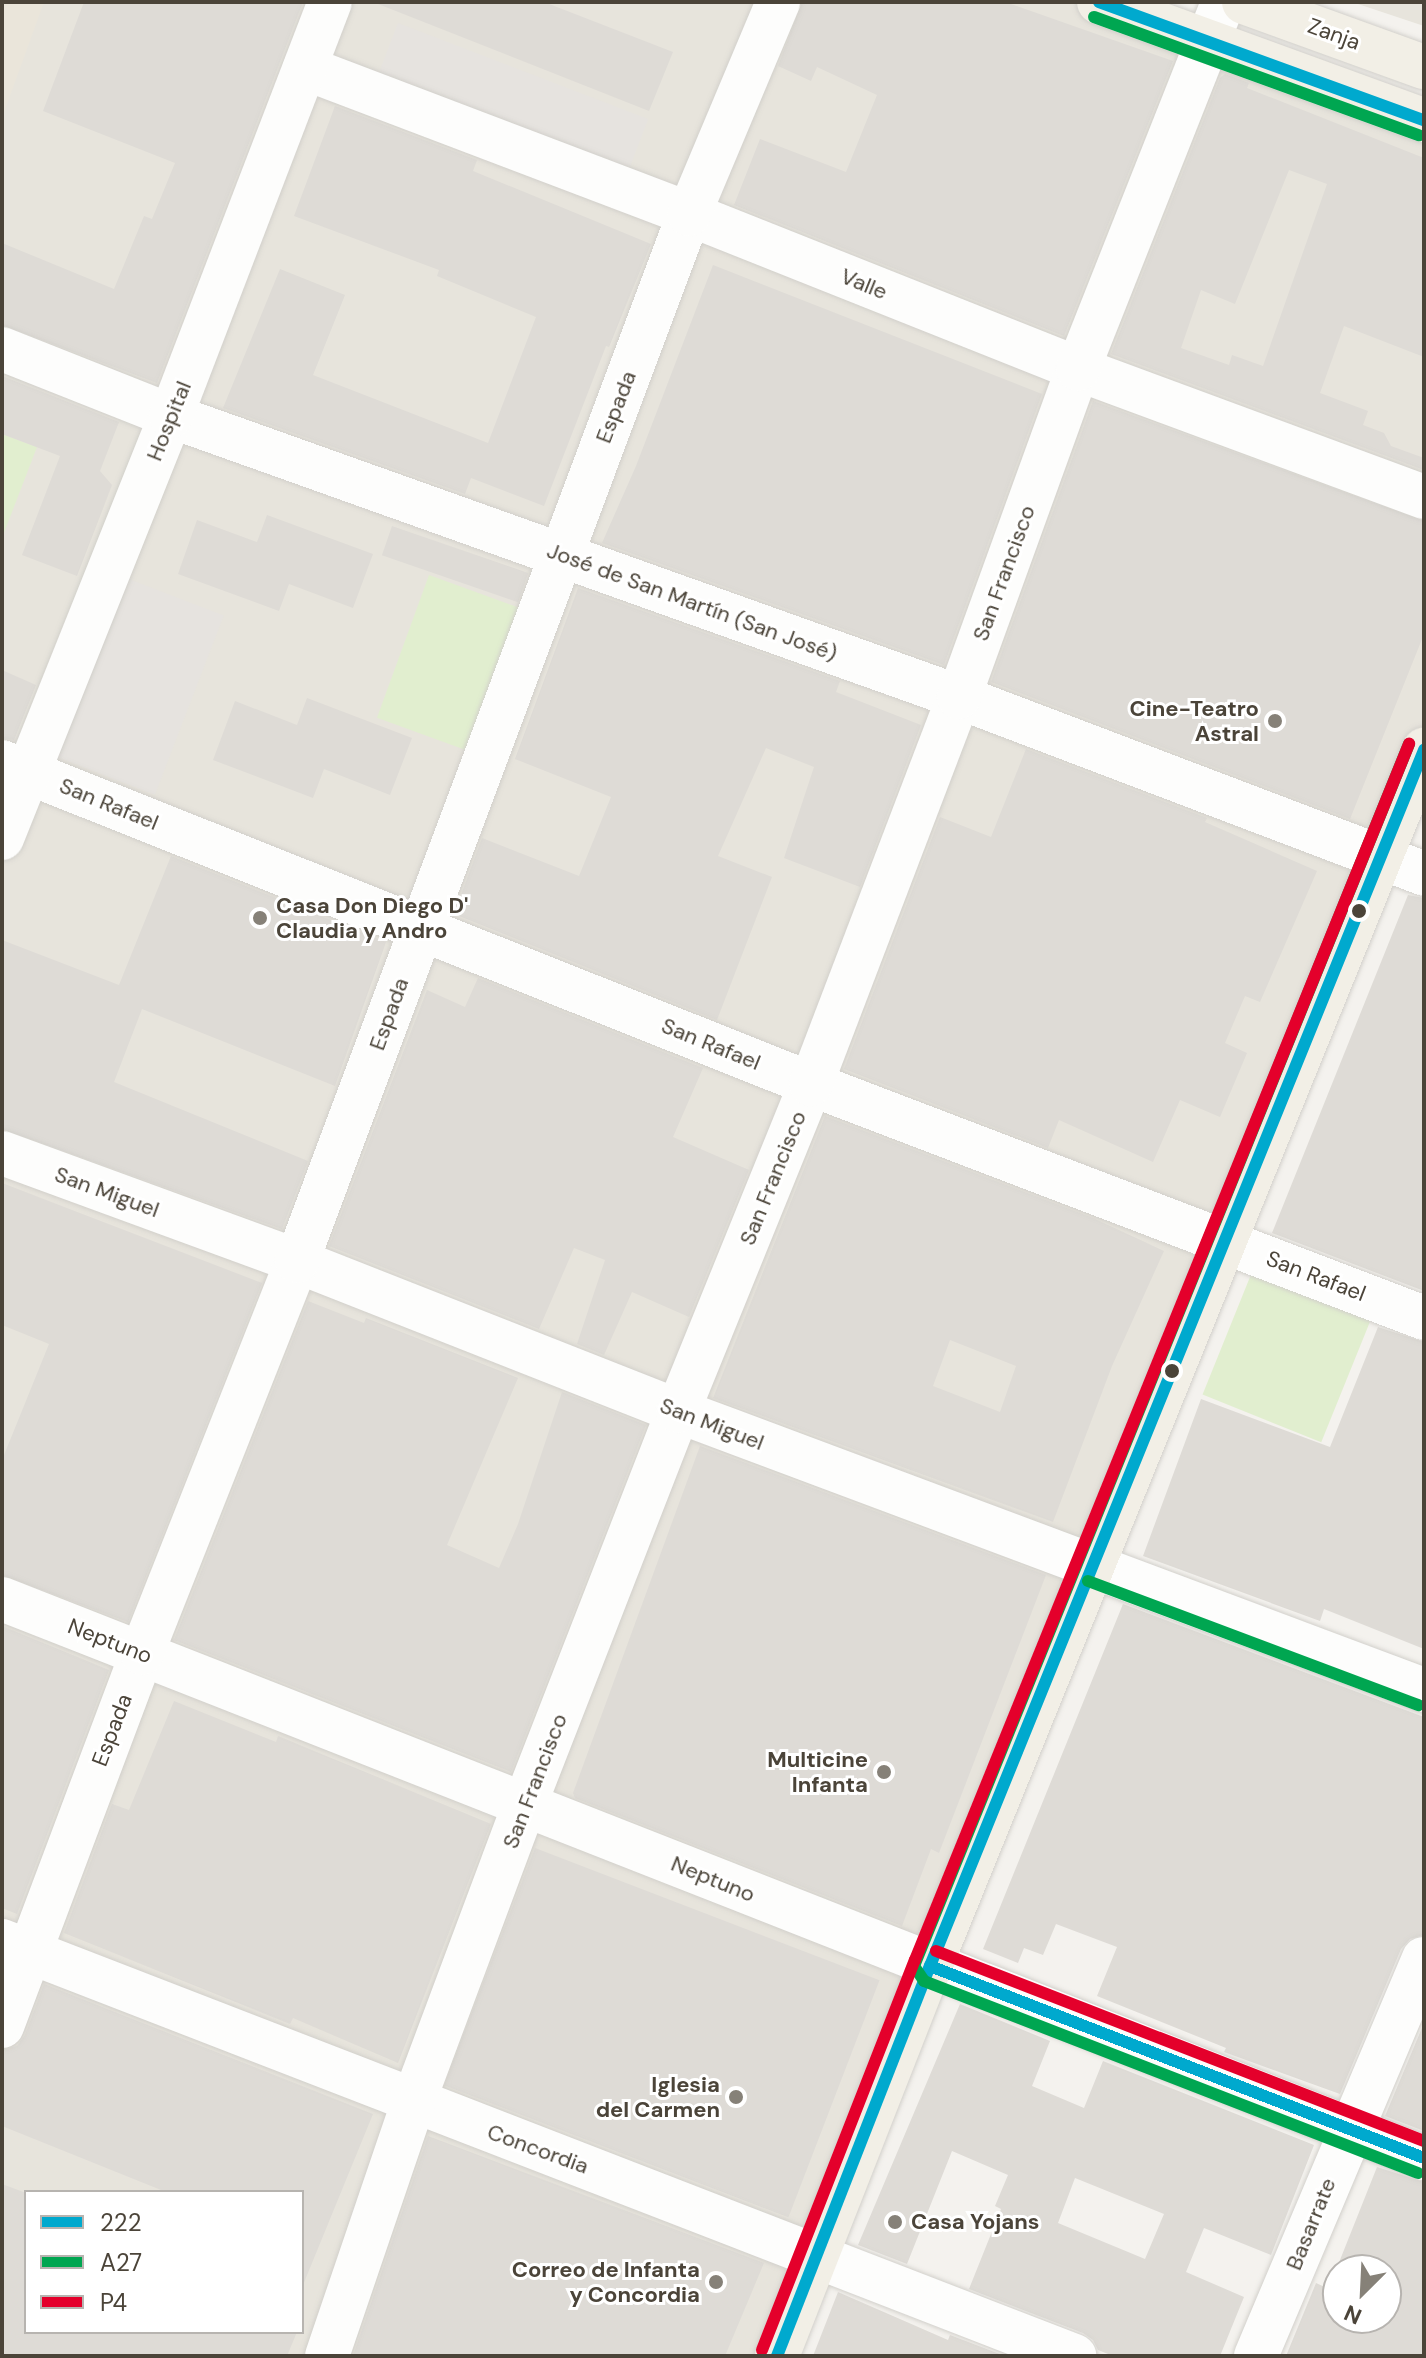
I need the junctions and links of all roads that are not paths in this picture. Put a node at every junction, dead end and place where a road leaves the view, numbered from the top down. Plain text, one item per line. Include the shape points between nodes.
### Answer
1 (330, 2) edge
2 (778, 2) edge
3 (1099, 2) edge
4 (1244, 2) edge
5 (1216, 22) edge
6 (1424, 67) edge
7 (305, 68) junction
8 (1424, 120) edge
9 (689, 214) junction
10 (2, 349) edge
11 (1078, 369) junction
12 (171, 416) junction
13 (1424, 497) edge
14 (559, 555) junction
15 (959, 697) junction
16 (1424, 750) edge
17 (14, 766) edge
18 (2, 838) edge
19 (1381, 857) junction
20 (1424, 874) edge
21 (421, 929) junction
22 (811, 1084) junction
23 (2, 1153) edge
24 (1224, 1240) junction
25 (297, 1261) junction
26 (1424, 1318) edge
27 (678, 1411) junction
28 (1094, 1566) junction
29 (2, 1599) edge
30 (142, 1653) junction
31 (1424, 1690) edge
32 (525, 1804) junction
33 (15, 1946) edge
34 (1424, 1959) edge
35 (930, 1966) junction
36 (2, 2026) edge
37 (413, 2103) junction
38 (1350, 2129) junction
39 (1424, 2158) edge
40 (816, 2257) junction
41 (327, 2356) edge
42 (777, 2356) edge
43 (1074, 2356) edge
44 (1256, 2356) edge

1 - 7 street, Hospital
2 - 9 street, Espada
3 - 5 main road
4 - 6 main road, Zanja
5 - 8 main road
5 - 11 street, San Francisco
7 - 9 street, Valle
7 - 12 street, Hospital
9 - 11 street, Valle
9 - 14 street, Espada
10 - 12 street, José de San Martín (San José)
11 - 13 street, Valle
11 - 15 street, San Francisco
12 - 14 street, José de San Martín (San José)
12 - 17 street, Hospital
14 - 15 street, José de San Martín (San José)
14 - 21 street, Espada
15 - 19 street, José de San Martín (San José)
15 - 22 street, San Francisco
16 - 19 main road
17 - 18 street, Hospital
17 - 21 street, San Rafael
19 - 20 street, José de San Martín (San José)
19 - 24 main road
21 - 22 street, San Rafael
21 - 25 street, Espada
22 - 24 street, San Rafael
22 - 27 street, San Francisco
23 - 25 street, San Miguel
24 - 26 street, San Rafael
24 - 28 main road
25 - 27 street, San Miguel
25 - 30 street, Espada
27 - 28 street, San Miguel
27 - 32 street, San Francisco
28 - 31 street, San Miguel
28 - 35 main road
29 - 30 street, Neptuno
30 - 32 street, Neptuno
30 - 33 street, Espada
32 - 35 street, Neptuno
32 - 37 street, San Francisco
33 - 36 street, Espada
33 - 37 street, Concordia
34 - 38 street, Basarrate
35 - 38 street, Neptuno
35 - 40 main road
37 - 40 street, Concordia
37 - 41 street, San Francisco
38 - 39 street, Neptuno
38 - 44 street, Basarrate
40 - 42 main road
40 - 43 street, Concordia

